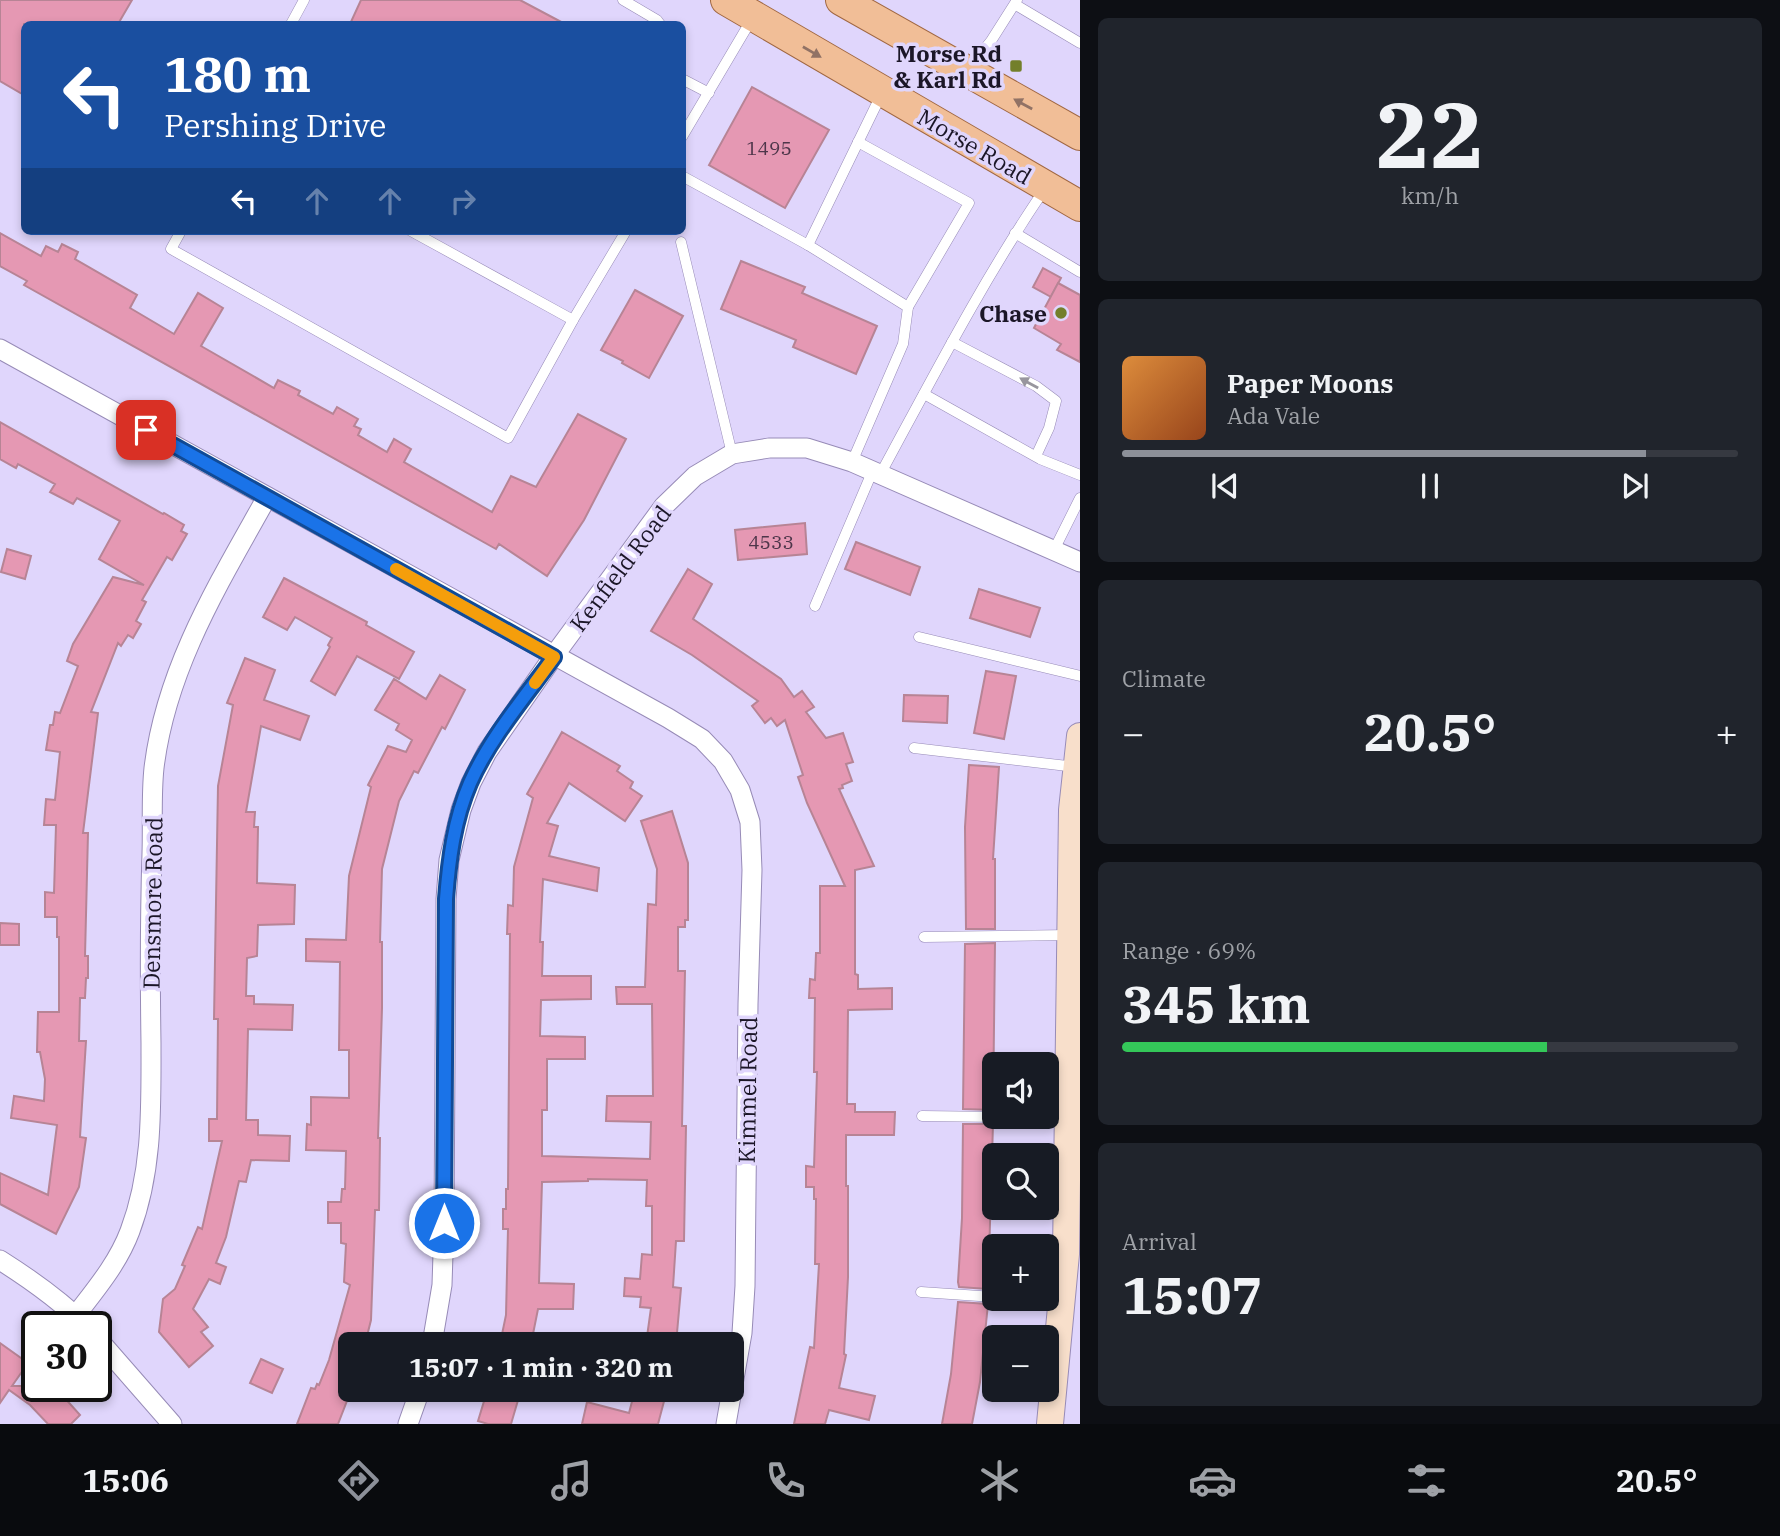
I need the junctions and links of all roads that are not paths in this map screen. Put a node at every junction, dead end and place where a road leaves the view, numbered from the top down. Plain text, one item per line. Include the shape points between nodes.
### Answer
1 (304, 0) edge
2 (623, 0) edge
3 (726, 0) edge
4 (841, 0) edge
5 (1016, 3) edge
6 (753, 17) junction
7 (292, 21) edge
8 (658, 21) edge
9 (1080, 43) edge
10 (967, 72) junction
11 (686, 81) edge
12 (709, 93) junction
13 (883, 93) junction
14 (686, 130) edge
15 (1080, 135) edge
16 (858, 142) junction
17 (686, 178) edge
18 (1047, 187) junction
19 (1080, 206) edge
20 (1015, 233) junction
21 (179, 235) edge
22 (418, 235) edge
23 (624, 235) edge
24 (681, 242) dead end
25 (808, 245) junction
26 (1080, 272) edge
27 (908, 307) junction
28 (573, 320) junction
29 (952, 342) junction
30 (0, 349) edge
31 (924, 394) junction
32 (732, 454) junction
33 (1038, 457) junction
34 (852, 462) junction
35 (877, 472) junction
36 (1080, 475) edge
37 (267, 497) junction
38 (1080, 498) edge
39 (1053, 552) junction
40 (1080, 562) edge
41 (815, 606) dead end
42 (919, 637) dead end
43 (554, 657) junction
44 (1080, 676) edge
45 (1080, 736) edge
46 (914, 748) dead end
47 (1076, 767) junction
48 (1076, 811) edge
49 (1070, 935) junction
50 (924, 937) dead end
51 (922, 1116) dead end
52 (1066, 1118) junction
53 (0, 1260) edge
54 (921, 1293) dead end
55 (982, 1296) edge
56 (1059, 1301) edge
57 (1063, 1301) junction
58 (69, 1311) edge
59 (87, 1311) edge
60 (434, 1332) edge
61 (112, 1355) edge
62 (416, 1402) edge
63 (172, 1424) edge
64 (408, 1424) edge
65 (726, 1424) edge
66 (1050, 1424) edge

1 - 7 lane
2 - 8 lane
3 - 6 main road, Morse Road
4 - 10 main road
5 - 9 lane
5 - 10 lane
6 - 12 lane
6 -> 13 main road, Morse Road
15 -> 10 main road
11 - 12 lane
12 - 14 lane
13 - 16 lane
13 - 18 main road, Morse Road
16 - 25 lane
16 - 27 lane via 969,203
17 - 25 lane
18 - 19 main road, Morse Road
18 - 20 lane
20 - 26 lane
20 - 29 lane
21 - 28 lane via 171,249 508,438
22 - 28 lane
23 - 28 lane
24 - 32 lane
25 - 27 lane
27 - 34 lane via 903,344
29 - 31 lane
33 -> 29 lane via 1056,401
30 - 37 street, Kimmel Road
31 - 33 lane
31 - 35 lane
32 - 34 street, Kenfield Road via 807,448
32 - 43 street, Kenfield Road via 695,476 664,506
33 - 36 lane
34 - 35 street, Kenfield Road
35 - 39 street, Kenfield Road
35 - 41 lane
37 - 43 street, Kimmel Road
37 - 59 street, Densmore Road via 202,613 162,722 154,770 148,1163 130,1233
38 - 39 lane
39 - 40 street, Kenfield Road
42 - 44 lane
43 - 60 street, Kenfield Road via 471,783 449,860 444,1223 442,1285
43 - 65 street, Kimmel Road via 702,738 740,790 750,822 745,1286
45 - 47 main road
46 - 47 lane
47 - 48 main road
48 - 49 main road
49 - 50 lane
49 - 52 main road
51 - 52 lane
52 - 57 main road
53 - 58 street
54 - 55 lane
56 - 57 lane
57 - 66 main road
61 - 63 street
62 - 64 street

